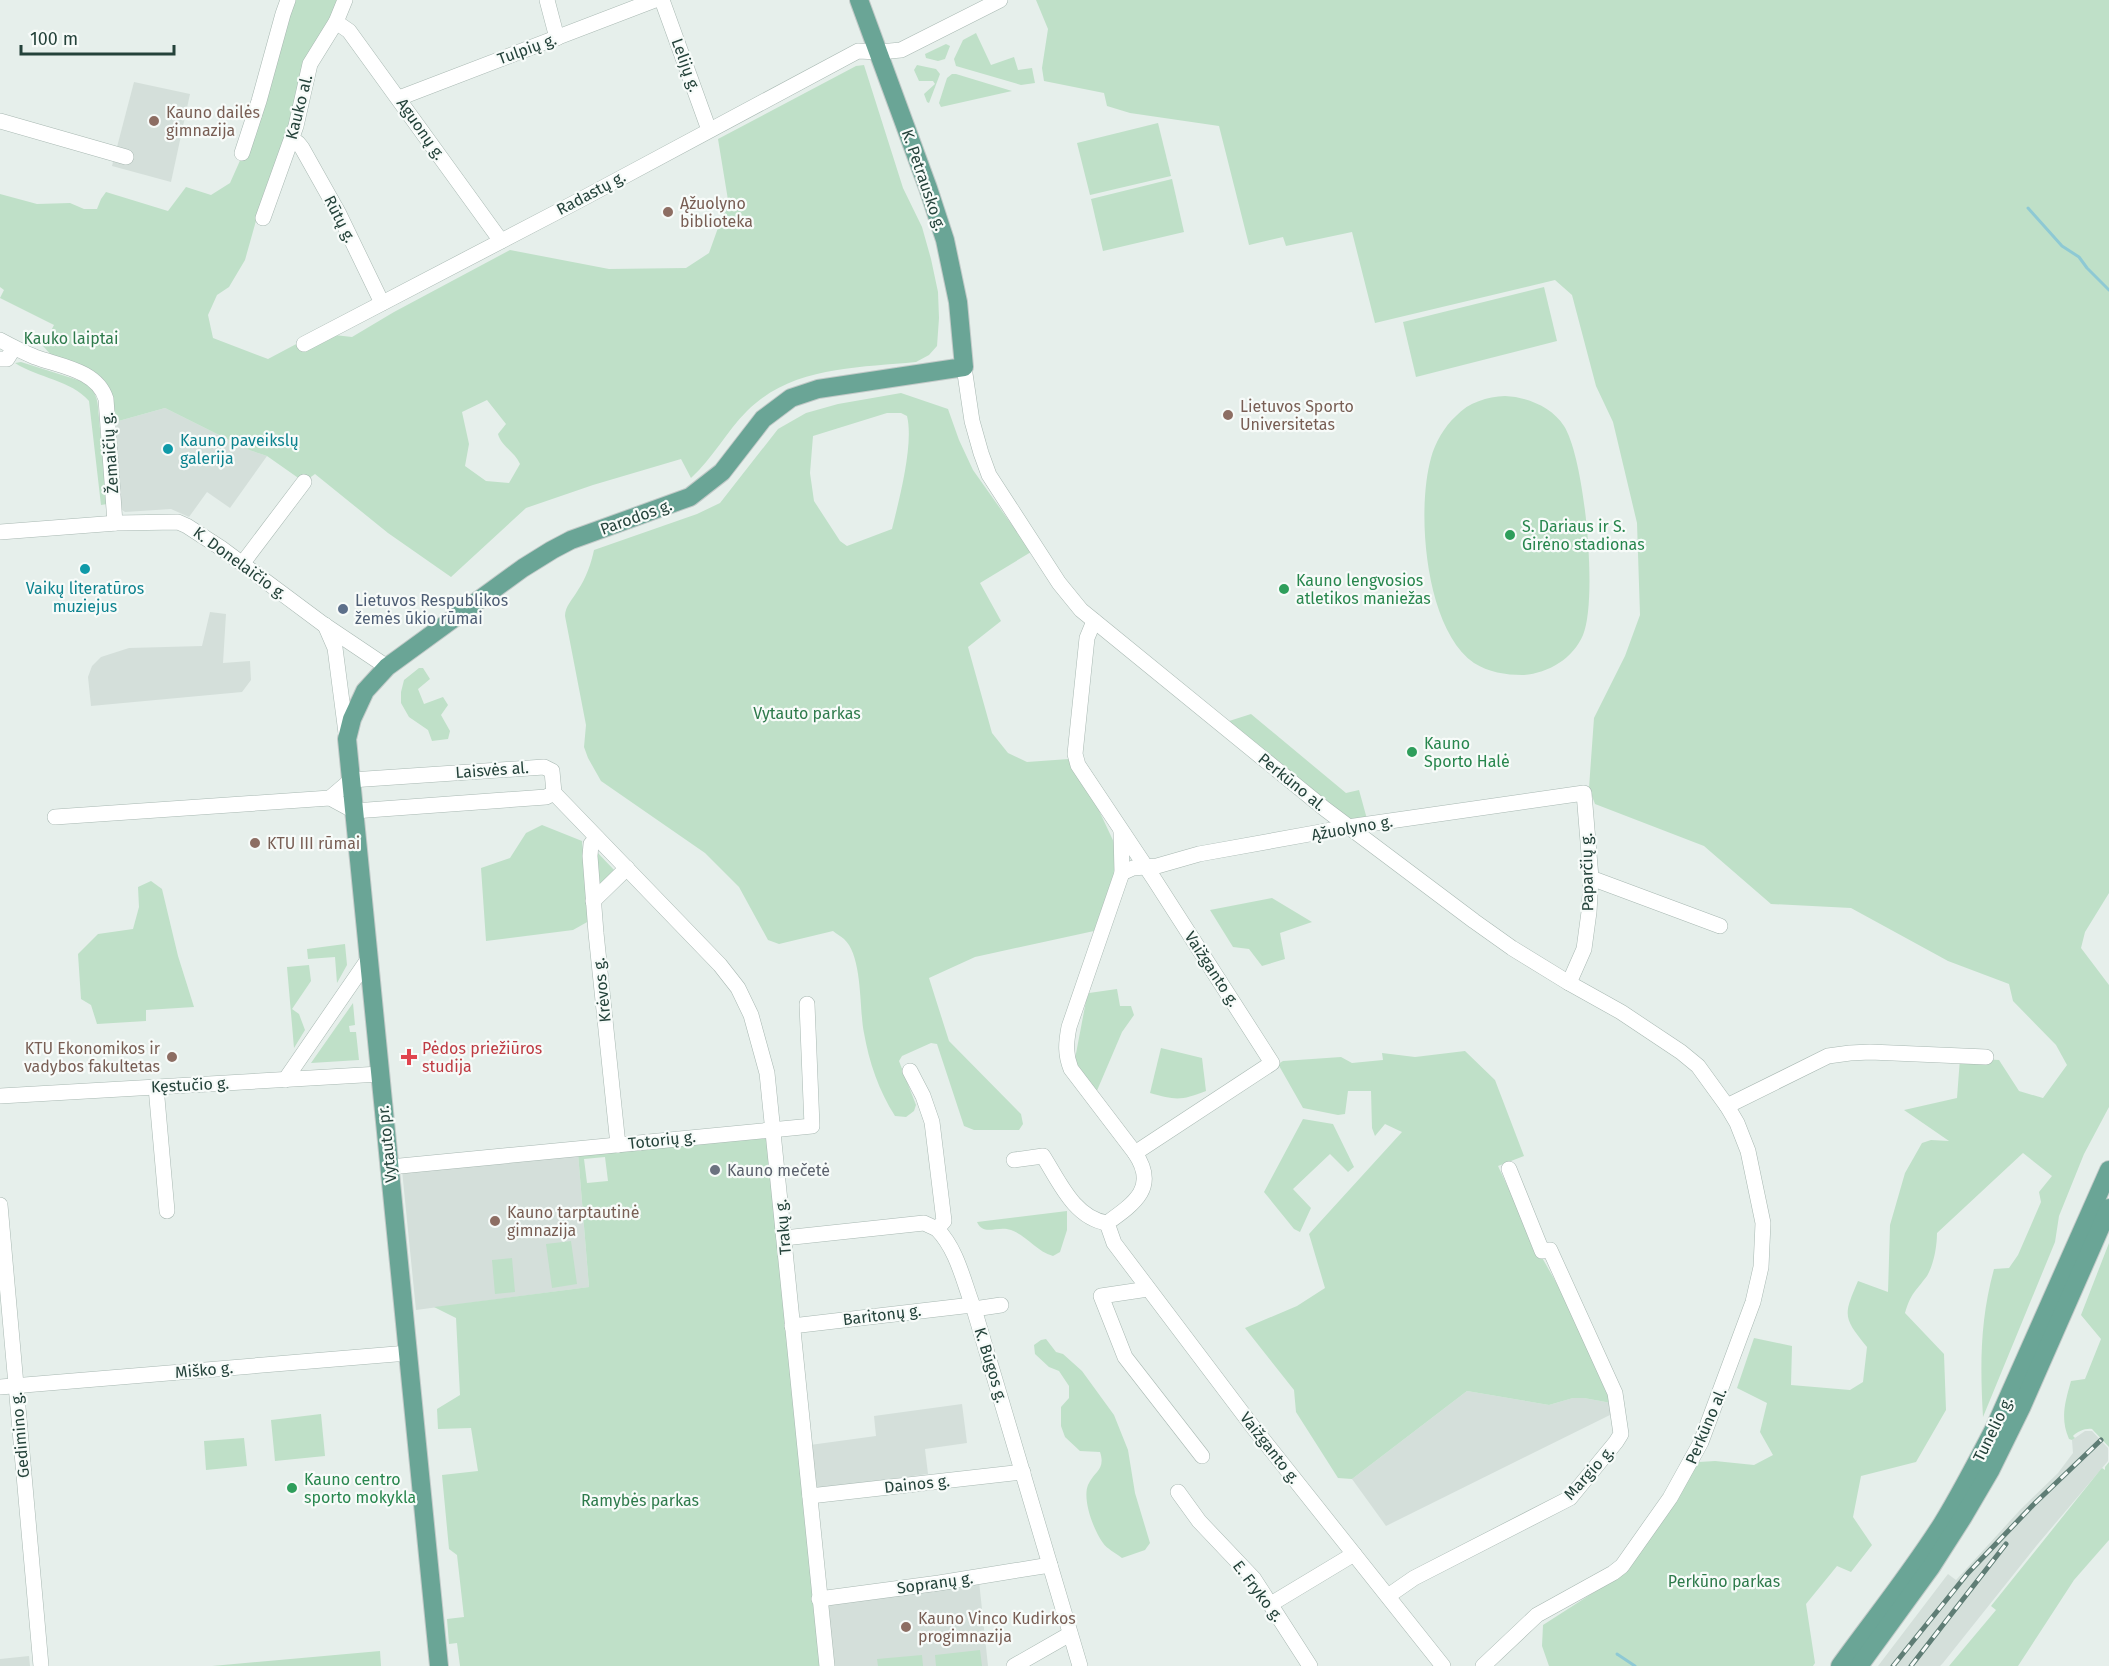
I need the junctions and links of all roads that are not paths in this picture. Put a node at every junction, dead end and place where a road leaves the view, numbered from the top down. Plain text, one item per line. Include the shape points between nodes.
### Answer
1 (345, 0) edge
2 (547, 0) edge
3 (655, 0) edge
4 (662, 0) edge
5 (858, 0) edge
6 (1000, 0) edge
7 (283, 1) edge
8 (336, 22) junction
9 (557, 38) junction
10 (879, 52) junction
11 (399, 98) junction
12 (0, 121) edge
13 (709, 130) junction
14 (292, 141) junction
15 (242, 153) dead end
16 (126, 157) dead end
17 (263, 218) dead end
18 (501, 241) junction
19 (382, 303) junction
20 (7, 344) edge
21 (304, 344) dead end
22 (0, 359) edge
23 (964, 367) junction
24 (304, 482) dead end
25 (115, 523) junction
26 (0, 532) edge
27 (242, 564) junction
28 (1094, 621) junction
29 (325, 625) junction
30 (387, 667) junction
31 (347, 739) junction
32 (351, 780) junction
33 (554, 793) junction
34 (1584, 793) joint
35 (330, 798) junction
36 (354, 811) junction
37 (56, 817) dead end
38 (1348, 827) junction
39 (1121, 829) junction
40 (597, 838) junction
41 (1146, 867) junction
42 (627, 868) junction
43 (1122, 873) junction
44 (1591, 878) junction
45 (593, 901) junction
46 (1720, 926) dead end
47 (369, 958) junction
48 (1569, 983) junction
49 (807, 1004) dead end
50 (1986, 1057) dead end
51 (910, 1071) dead end
52 (380, 1074) junction
53 (285, 1080) junction
54 (156, 1087) junction
55 (0, 1096) edge
56 (1727, 1106) junction
57 (774, 1130) junction
58 (618, 1145) junction
59 (1135, 1153) junction
60 (1014, 1160) dead end
61 (390, 1167) junction
62 (1509, 1169) dead end
63 (2109, 1170) edge
64 (0, 1205) edge
65 (2109, 1208) edge
66 (167, 1211) dead end
67 (1107, 1222) junction
68 (937, 1229) junction
69 (784, 1238) junction
70 (1148, 1289) junction
71 (1001, 1305) dead end
72 (973, 1307) junction
73 (792, 1326) junction
74 (408, 1353) junction
75 (16, 1386) junction
76 (0, 1387) edge
77 (1202, 1456) dead end
78 (1023, 1473) junction
79 (1178, 1492) dead end
80 (810, 1496) junction
81 (1354, 1554) junction
82 (1050, 1565) junction
83 (1388, 1596) junction
84 (819, 1599) junction
85 (1271, 1604) junction
86 (1070, 1634) junction
87 (41, 1666) edge
88 (440, 1666) edge
89 (827, 1666) edge
90 (1014, 1666) edge
91 (1080, 1666) edge
92 (1310, 1666) edge
93 (1443, 1666) edge
94 (1483, 1666) edge
95 (1840, 1666) edge
96 (1859, 1666) edge

1 - 8 street, Kauko al.
2 - 9 street
3 - 9 street, Tulpių g.
4 - 13 street, Lelijų g.
5 - 10 main road, K. Petrausko g.
6 - 10 street, Radastų g. via 901,50
7 - 15 street
8 - 11 street, Aguonų g. via 349,31
8 - 14 street, Kauko al. via 310,64
9 - 11 street, Tulpių g.
10 - 13 street, Radastų g. via 858,51
10 - 23 main road, K. Petrausko g. via 945,240 958,302
11 - 18 street, Aguonų g.
12 - 16 street
13 - 18 street, Radastų g.
14 - 17 street, Kauko al.
14 - 19 street, Rūtų g. via 302,148 339,214
18 - 19 street, Radastų g.
19 - 21 street, Radastų g.
20 - 22 street via 7,359
20 - 25 street, Žemaičių g. via 82,373 101,389 106,399
23 - 28 street, Perkūno al. via 972,421 989,475 1064,589
23 - 30 main road, Parodos g. via 818,389 791,398 763,420 722,472 690,497 552,550
24 - 27 street
25 - 26 street, K. Donelaičio g.
25 - 27 street, K. Donelaičio g. via 178,522
27 - 29 street, K. Donelaičio g.
28 - 38 street, Perkūno al.
28 - 39 street, Vaižganto g. via 1086,638 1075,754 1078,765
29 - 30 street, K. Donelaičio g.
29 - 31 street, Vytauto pr. via 335,648
30 - 31 main road, Parodos g. via 365,691
31 - 32 main road, Vytauto pr.
32 - 33 street, Laisvės al. via 544,767 552,771
32 - 35 street
32 - 36 main road, Vytauto pr.
33 - 36 street, Laisvės al. via 546,797
33 - 40 street, Trakų g.
34 - 38 street, Ąžuolyno g.
34 - 44 street, Paparčių g.
35 - 36 street
35 - 37 street
36 - 47 main road, Vytauto pr.
38 - 41 street, Ąžuolyno g.
38 - 48 street, Perkūno al. via 1512,948
39 - 41 street, Vaižganto g.
39 - 43 street
40 - 42 street, Trakų g.
40 - 45 street, Krėvos g. via 591,844 590,856
41 - 43 street, Ąžuolyno g.
41 - 59 street, Vaižganto g. via 1272,1063
42 - 45 street
42 - 57 street, Trakų g. via 738,988 751,1015 767,1073
43 - 59 street via 1069,1027 1066,1056 1071,1069
44 - 46 street
44 - 48 street, Paparčių g. via 1584,949
45 - 58 street, Krėvos g.
47 - 52 main road, Vytauto pr.
47 - 53 street
48 - 56 street, Perkūno al. via 1681,1052 1698,1066
49 - 57 street, Totorių g. via 812,1126
50 - 56 street via 1870,1052 1828,1056
51 - 68 street via 928,1110 934,1136 944,1221
52 - 53 street, Kęstučio g.
52 - 61 main road, Vytauto pr.
53 - 54 street, Kęstučio g.
54 - 55 street, Kęstučio g.
54 - 66 street
56 - 94 street, Perkūno al. via 1748,1151 1760,1199 1764,1239 1753,1302 1701,1442 1670,1498 1622,1566 1537,1615
57 - 58 street, Totorių g.
57 - 69 street, Trakų g.
58 - 61 street, Totorių g.
59 - 67 street via 1145,1169 1142,1191
60 - 67 street via 1043,1156 1076,1207 1090,1218
61 - 74 main road, Vytauto pr.
62 - 83 street, Margio g. via 1542,1251 1550,1250 1616,1393 1621,1434 1570,1498 1414,1578
63 - 95 main road, Tunelio g. via 1974,1468 1918,1559
64 - 75 street, Gedimino g.
65 - 96 main road, Tunelio g. via 2022,1406 1989,1471 1930,1568
67 - 70 street, Vaižganto g. via 1114,1243
68 - 69 street via 924,1223
68 - 72 street, K. Būgos g. via 957,1261
69 - 73 street, Trakų g.
70 - 77 street via 1101,1296 1125,1357
70 - 81 street, Vaižganto g.
71 - 72 street, Baritonų g.
72 - 73 street, Baritonų g.
72 - 78 street, K. Būgos g.
73 - 80 street, Trakų g.
74 - 75 street, Miško g.
74 - 88 main road, Vytauto pr.
75 - 76 street, Miško g.
75 - 87 street, Gedimino g.
78 - 80 street, Dainos g.
78 - 82 street, K. Būgos g.
79 - 85 street, E. Fryko g.
80 - 84 street, Trakų g.
81 - 83 street, Vaižganto g.
81 - 85 street
82 - 84 street, Sopranų g.
82 - 86 street, K. Būgos g.
83 - 93 street, Vaižganto g.
84 - 89 street, Trakų g.
85 - 92 street, E. Fryko g.
86 - 90 street
86 - 91 street, K. Būgos g.

